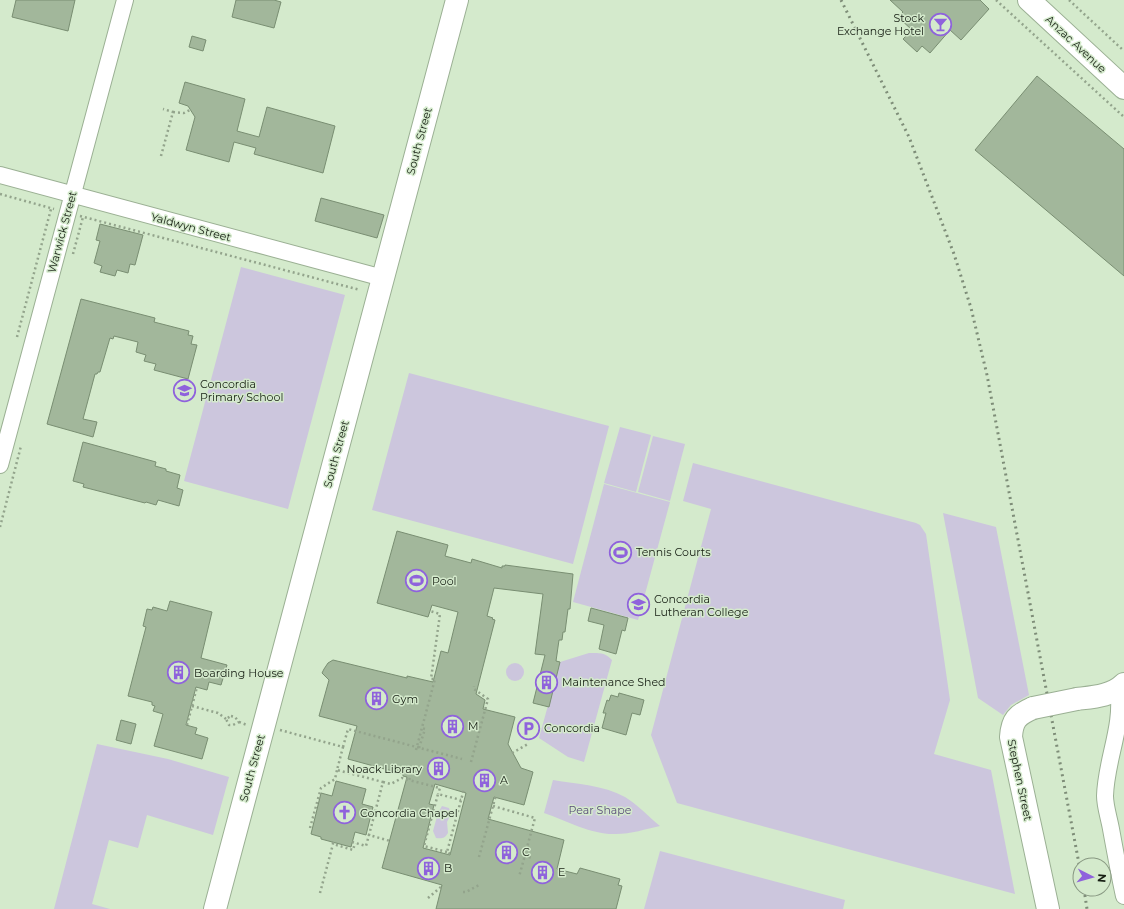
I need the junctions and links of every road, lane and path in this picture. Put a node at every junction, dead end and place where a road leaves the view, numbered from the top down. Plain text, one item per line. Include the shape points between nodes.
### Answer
1 (125, 0) edge
2 (457, 0) edge
3 (996, 0) edge
4 (1029, 0) edge
5 (1069, 0) edge
6 (1124, 51) edge
7 (1124, 88) edge
8 (163, 109) dead end
9 (190, 110) dead end
10 (173, 112) junction
11 (1124, 117) edge
12 (161, 156) dead end
13 (0, 176) edge
14 (0, 194) edge
15 (72, 195) junction
16 (51, 209) junction
17 (67, 212) junction
18 (383, 278) junction
19 (360, 290) dead end
20 (17, 337) dead end
21 (0, 464) edge
22 (430, 611) dead end
23 (474, 686) dead end
24 (197, 687) dead end
25 (1121, 687) edge
26 (192, 706) junction
27 (226, 719) junction
28 (238, 722) junction
29 (244, 724) dead end
30 (187, 725) dead end
31 (282, 731) dead end
32 (528, 744) dead end
33 (343, 747) junction
34 (418, 749) junction
35 (512, 753) dead end
36 (462, 759) dead end
37 (472, 762) dead end
38 (337, 770) junction
39 (383, 782) junction
40 (464, 789) dead end
41 (438, 794) junction
42 (496, 795) dead end
43 (461, 800) junction
44 (493, 806) junction
45 (310, 828) dead end
46 (368, 835) junction
47 (390, 841) dead end
48 (524, 856) junction
49 (479, 857) dead end
50 (533, 858) dead end
51 (519, 878) dead end
52 (479, 885) dead end
53 (442, 886) dead end
54 (464, 892) dead end
55 (320, 893) dead end
56 (1124, 896) edge
57 (428, 898) dead end
58 (215, 909) edge
59 (1048, 909) edge

1 - 15 street, Warwick Street
2 - 18 main road, South Street
3 - 11 path
4 - 7 main road, Anzac Avenue
5 - 6 path
8 - 10 path
9 - 10 path via 184,113
10 - 12 path
13 - 15 street, Yaldwyn Street
14 - 16 path
15 - 17 street, Warwick Street
15 - 18 street, Yaldwyn Street
16 - 17 path
16 - 20 path
17 - 19 path
17 - 21 street, Warwick Street
18 - 58 main road, South Street
22 - 34 path via 440,614 431,678 435,680
23 - 37 path via 474,689 488,699
24 - 26 path
25 - 56 street via 1120,715 1106,780 1105,797
25 - 59 main road, Stephen Street, bridge via 1106,694 1033,708 1021,713 1011,728
26 - 27 path via 218,713
26 - 30 path
27 - 28 path via 233,716
27 - 28 path via 231,725
28 - 29 path
31 - 33 path
32 - 35 path
33 - 34 path via 348,729
33 - 38 path
34 - 36 path
38 - 39 path
38 - 45 path via 334,779 321,788
39 - 41 path via 391,784 402,778 410,779 440,788
39 - 46 path
40 - 43 path
41 - 43 path
41 - 43 path via 424,846 449,853
42 - 44 path
44 - 48 path via 535,818
44 - 49 path
46 - 47 path
46 - 55 path via 366,846 354,842 353,850 333,843
48 - 50 path
48 - 51 path
52 - 54 path
53 - 57 path

